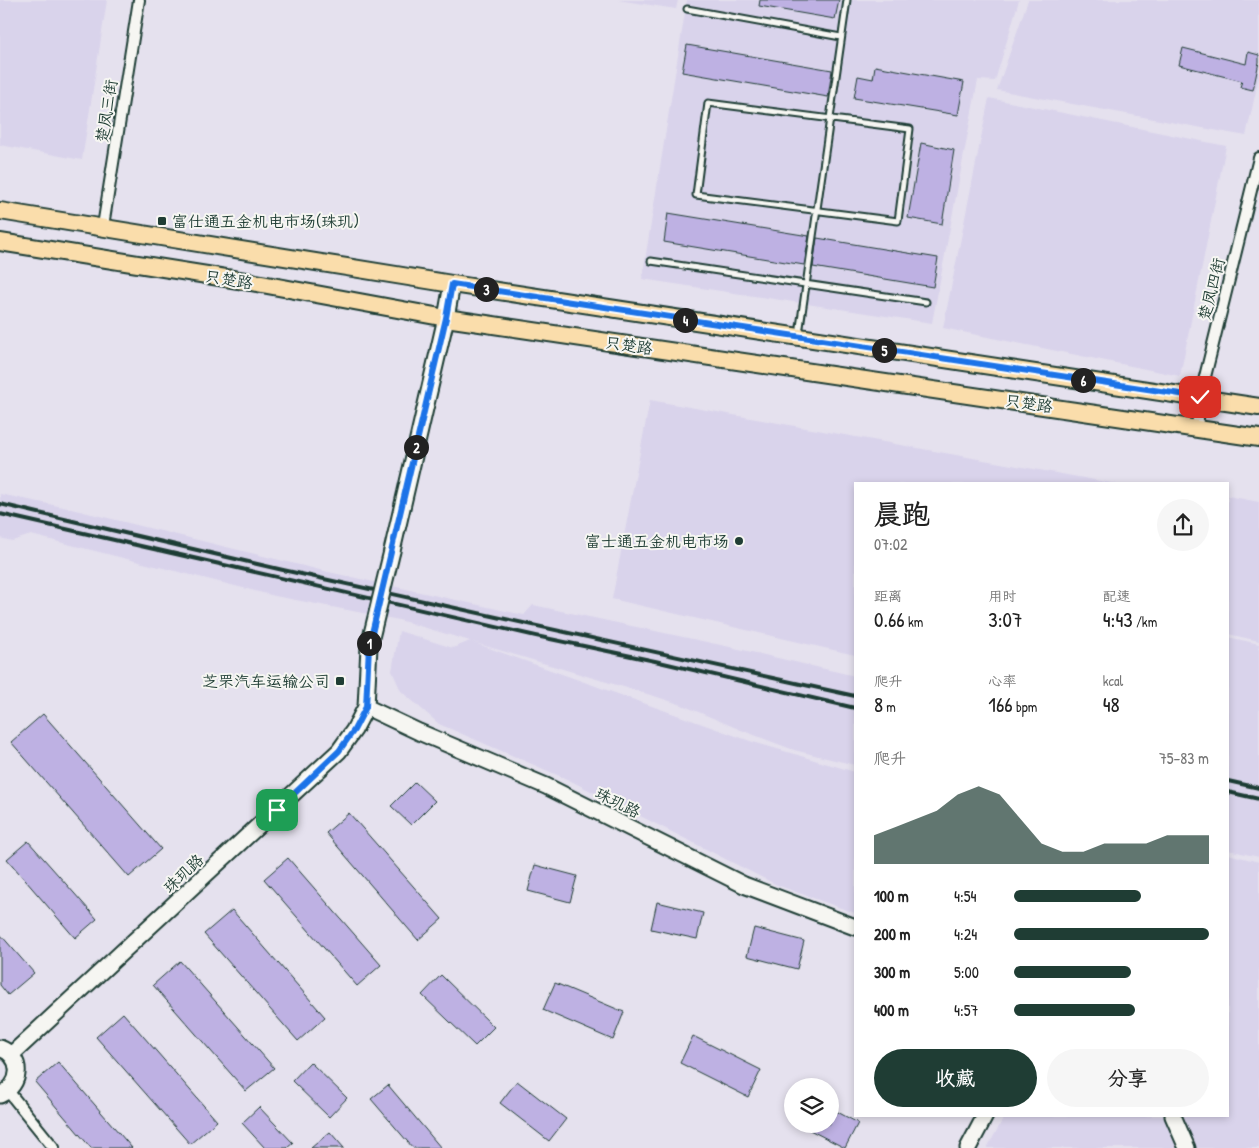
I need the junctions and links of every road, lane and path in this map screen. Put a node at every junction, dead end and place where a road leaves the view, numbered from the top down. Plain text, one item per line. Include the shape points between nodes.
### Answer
1 (139, 0) edge
2 (847, 0) edge
3 (687, 9) dead end
4 (841, 37) junction
5 (830, 119) junction
6 (1259, 158) edge
7 (0, 211) edge
8 (817, 211) junction
9 (104, 226) junction
10 (0, 242) edge
11 (651, 261) dead end
12 (806, 283) junction
13 (452, 284) junction
14 (926, 302) dead end
15 (446, 318) junction
16 (798, 337) junction
17 (1200, 397) junction
18 (1259, 407) edge
19 (1196, 428) junction
20 (1259, 438) edge
21 (366, 707) junction
22 (854, 927) edge
23 (6, 1051) edge
24 (4, 1093) edge
25 (984, 1117) edge
26 (1173, 1117) edge
27 (54, 1148) edge
28 (968, 1148) edge
29 (1188, 1148) edge

1 - 9 street, 楚凤三街
2 - 4 lane
3 - 4 lane
4 - 5 lane
5 - 8 lane
5 - 8 lane via 910,129 898,221
5 - 8 lane via 708,103 696,195
6 - 17 street, 楚凤四街
7 - 9 main road, 只楚路
8 - 12 lane
9 - 13 main road, 只楚路
10 - 15 main road, 只楚路 via 251,282
11 - 12 lane
12 - 14 lane
12 - 16 lane
13 - 15 street, 珠玑路
13 - 16 main road, 只楚路
15 - 19 main road, 只楚路
15 - 21 street, 珠玑路, bridge via 369,646
16 - 17 main road, 只楚路
17 - 18 main road, 只楚路
17 - 19 street, 楚凤四街
19 - 20 main road, 只楚路
21 - 22 street, 珠玑路 via 546,786 744,885
21 - 23 street, 珠玑路 via 354,730 330,761
23 - 24 street via 16,1062 17,1078
24 - 27 street
25 - 28 street
26 - 29 street

